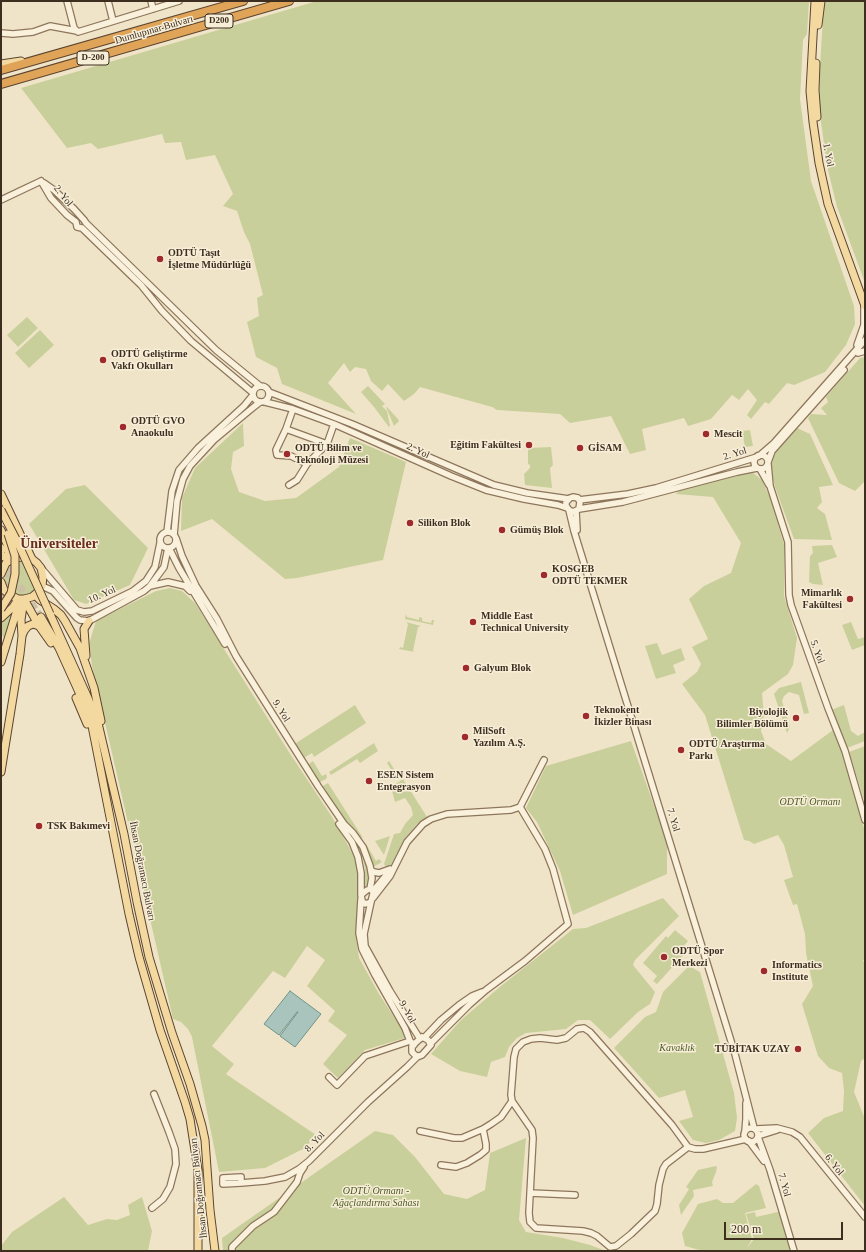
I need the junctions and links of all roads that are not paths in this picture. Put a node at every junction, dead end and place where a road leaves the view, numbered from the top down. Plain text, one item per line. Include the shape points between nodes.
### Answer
1 (67, 1) edge
2 (108, 1) edge
3 (151, 1) edge
4 (179, 1) edge
5 (243, 1) edge
6 (289, 1) edge
7 (816, 1) edge
8 (821, 1) edge
9 (153, 9) junction
10 (817, 18) junction
11 (113, 21) junction
12 (77, 31) junction
13 (134, 32) joint
14 (1, 33) edge
15 (155, 39) joint
16 (39, 59) junction
17 (1, 64) edge
18 (1, 70) edge
19 (30, 76) junction
20 (1, 84) edge
21 (1, 88) edge
22 (41, 181) junction
23 (1, 200) edge
24 (82, 218) junction
25 (76, 222) junction
26 (84, 226) junction
27 (865, 296) edge
28 (163, 298) junction
29 (157, 304) junction
30 (170, 304) junction
31 (865, 305) edge
32 (162, 311) junction
33 (865, 340) edge
34 (865, 346) edge
35 (865, 351) edge
36 (858, 353) junction
37 (849, 358) junction
38 (260, 386) junction
39 (269, 392) junction
40 (253, 394) junction
41 (818, 396) junction
42 (262, 402) junction
43 (293, 409) junction
44 (802, 414) junction
45 (334, 424) junction
46 (286, 429) junction
47 (327, 444) junction
48 (758, 456) junction
49 (768, 463) junction
50 (307, 464) junction
51 (452, 468) junction
52 (758, 468) junction
53 (451, 476) junction
54 (289, 485) dead end
55 (770, 486) junction
56 (1, 494) edge
57 (569, 498) junction
58 (579, 500) junction
59 (568, 509) junction
60 (1, 510) edge
61 (578, 510) junction
62 (1, 516) edge
63 (1, 530) edge
64 (167, 532) junction
65 (175, 537) junction
66 (160, 543) junction
67 (169, 548) junction
68 (3, 551) edge
69 (581, 552) junction
70 (21, 557) junction
71 (32, 559) junction
72 (41, 568) junction
73 (1, 574) tunnel mouth
74 (1, 586) edge
75 (42, 586) junction
76 (150, 586) junction
77 (194, 594) junction
78 (35, 595) junction
79 (21, 599) junction
80 (1, 604) edge
81 (109, 606) junction
82 (92, 611) junction
83 (2, 614) edge
84 (41, 617) tunnel mouth
85 (96, 617) junction
86 (88, 621) junction
87 (39, 626) junction
88 (22, 636) junction
89 (1, 638) edge
90 (2, 657) edge
91 (87, 666) junction
92 (544, 760) dead end
93 (1, 772) edge
94 (104, 783) junction
95 (114, 788) junction
96 (520, 807) junction
97 (865, 820) edge
98 (401, 855) junction
99 (391, 868) junction
100 (371, 870) junction
101 (372, 890) junction
102 (361, 897) junction
103 (372, 900) junction
104 (486, 990) junction
105 (388, 993) junction
106 (422, 1038) junction
107 (412, 1043) junction
108 (430, 1044) junction
109 (418, 1056) junction
110 (329, 1077) dead end
111 (746, 1092) junction
112 (154, 1094) dead end
113 (512, 1101) junction
114 (755, 1129) junction
115 (483, 1130) junction
116 (785, 1130) junction
117 (420, 1131) dead end
118 (744, 1132) junction
119 (758, 1136) junction
120 (747, 1140) junction
121 (720, 1145) junction
122 (688, 1147) junction
123 (309, 1161) junction
124 (441, 1165) dead end
125 (770, 1170) junction
126 (241, 1180) dead end
127 (530, 1193) junction
128 (575, 1195) dead end
129 (152, 1208) dead end
130 (865, 1217) edge
131 (198, 1251) edge
132 (215, 1251) edge
133 (232, 1251) edge
134 (794, 1251) edge

1 - 12 street
2 - 11 street
3 - 9 street
4 - 9 street
5 - 13 highway, Dumlupınar Bulvarı / D200
6 - 15 highway, Dumlupınar Bulvarı / D200
7 - 10 main road, 1. Yol
8 - 10 main road, 1. Yol
9 - 11 street
10 - 27 main road, 1. Yol via 815,90 823,162 832,204
10 - 31 main road, 1. Yol via 810,91 819,164 828,204
11 - 12 street
12 - 14 street via 50,26 33,32
13 - 16 highway, Dumlupınar Bulvarı / D-200
15 - 19 highway, Dumlupınar Bulvarı / D-200
16 - 17 main road
16 - 18 highway, Dumlupınar Bulvarı / D-200
19 - 20 highway, Dumlupınar Bulvarı / D-200
19 - 21 main road
22 - 23 street
22 - 24 street, 2. Yol via 54,190
22 - 25 street, 2. Yol via 51,198
24 - 25 street via 78,218
24 - 26 street, 2. Yol
25 - 26 street, 2. Yol via 77,227
26 - 28 street, 2. Yol
26 - 29 street, 2. Yol
28 - 29 street
28 - 30 street, 2. Yol
29 - 32 street, 2. Yol
30 - 32 street
30 - 38 street, 2. Yol via 216,350
31 - 37 street via 860,340
32 - 40 street, 2. Yol via 191,341
33 - 37 street, 2. Yol
34 - 36 street, 2. Yol
35 - 36 street
36 - 41 street, 2. Yol
37 - 41 street, 2. Yol
38 - 39 street, 2. Yol via 267,388
38 - 40 street
39 - 42 street via 269,397
39 - 51 street, 2. Yol via 354,425
40 - 42 street, 2. Yol via 255,400
40 - 64 street, 10. Yol via 179,470 172,491
41 - 44 street, 2. Yol
42 - 43 street, 2. Yol
42 - 65 street, 10. Yol via 214,440 190,466 182,479 177,501
43 - 45 street, 2. Yol
43 - 46 street
44 - 48 street, 2. Yol
44 - 49 street, 2. Yol via 771,452
45 - 47 street
45 - 53 street, 2. Yol
46 - 47 street
46 - 50 street via 276,450 277,455 291,456
47 - 50 street
48 - 49 street, 2. Yol via 765,457
48 - 52 street, 2. Yol via 754,462
48 - 58 street, 2. Yol via 656,488
49 - 52 street, 2. Yol via 765,468
49 - 55 street, 5. Yol
50 - 54 street via 297,480
51 - 53 street
51 - 57 street, 2. Yol via 511,490
52 - 55 street, 5. Yol
52 - 61 street, 2. Yol via 623,502
53 - 59 street, 2. Yol via 504,495
55 - 97 street, 5. Yol via 788,542 791,605 845,751
56 - 71 main road
57 - 58 street, 2. Yol
57 - 59 street via 566,504
58 - 61 street via 581,504
59 - 61 street, 2. Yol via 573,512
59 - 69 street, 7. Yol
60 - 95 main road, İhsan Doğramacı Bulvarı, bridge via 93,708
61 - 69 street, 7. Yol via 576,528
62 - 83 main road, bridge via 13,546 16,563 15,579
63 - 68 main road
64 - 65 street via 171,532
64 - 66 street, 10. Yol via 161,536
65 - 67 street, 10. Yol via 175,543
65 - 100 street, 9. Yol via 196,586 236,656 318,786 361,844
66 - 67 street
66 - 81 street, 10. Yol via 155,567 146,581
67 - 76 street, 10. Yol via 164,567
67 - 77 street, 9. Yol
68 - 70 main road
69 - 111 street, 7. Yol
70 - 71 main road
70 - 73 main road via 4,566
71 - 72 main road
72 - 75 main road via 44,577
72 - 82 street, 10. Yol via 77,610
74 - 79 main road via 8,594
75 - 78 main road
75 - 86 street, 10. Yol via 53,591 77,618
76 - 77 street, 9. Yol via 176,583 185,586
76 - 81 street, 10. Yol
77 - 102 street, 9. Yol via 352,842 360,864
78 - 79 main road
78 - 91 main road via 65,621
79 - 83 main road
79 - 87 main road
79 - 88 main road
79 - 90 main road
80 - 83 main road via 4,608
81 - 82 street, 10. Yol
81 - 85 street, 10. Yol
82 - 85 street
84 - 94 main road, İhsan Doğramacı Bulvarı via 59,648 87,710
85 - 86 street, 10. Yol
86 - 91 main road via 84,635
87 - 88 main road via 28,626
87 - 94 main road via 51,642 86,721
88 - 93 main road
89 - 90 main road
91 - 95 main road via 99,708
92 - 96 street
94 - 131 main road, İhsan Doğramacı Bulvarı via 129,914 160,1030 191,1126 198,1170
95 - 132 main road, İhsan Doğramacı Bulvarı via 149,957 202,1126
96 - 98 street via 511,810 447,814 431,819 416,831
96 - 104 street, 8. Yol via 545,849 568,924
98 - 99 street
98 - 103 street via 390,876
99 - 100 street via 379,873
99 - 101 street
100 - 101 street, 9. Yol
101 - 102 street via 367,890
101 - 103 street, 9. Yol
102 - 103 street via 365,904
102 - 105 street, 9. Yol via 359,933 362,949
103 - 105 street, 9. Yol via 364,934 365,946
104 - 106 street, 8. Yol via 459,1005
104 - 108 street, 8. Yol
105 - 106 street, 9. Yol
105 - 107 street, 9. Yol
106 - 107 street, 8. Yol
106 - 108 street
107 - 109 street via 412,1052
107 - 110 street via 365,1056 337,1085
108 - 109 street, 8. Yol via 422,1055
109 - 123 street, 8. Yol
111 - 114 street, 7. Yol
111 - 118 street, 7. Yol
112 - 129 street via 169,1132 176,1164 170,1187 163,1199
113 - 115 street via 501,1117
113 - 122 street via 514,1057 522,1042 540,1038 566,1038 577,1029 584,1028 672,1125
113 - 127 street via 532,1130 534,1138
114 - 116 street, 6. Yol
114 - 118 street via 748,1128
114 - 119 street, 7. Yol
115 - 117 street via 462,1138
115 - 124 street via 486,1150 468,1163 456,1167
116 - 119 street
116 - 130 street, 6. Yol via 800,1137
118 - 120 street, 7. Yol
118 - 121 street
119 - 120 street via 753,1141
119 - 125 street, 7. Yol
120 - 121 street
120 - 125 street, 7. Yol
121 - 122 street via 703,1149
122 - 127 street via 666,1164 655,1211 616,1246 610,1247 597,1236 583,1231 536,1228 530,1222
123 - 126 street, 8. Yol via 285,1177 265,1181
123 - 133 street via 274,1212 253,1226 232,1247
125 - 134 street, 7. Yol
127 - 128 street

